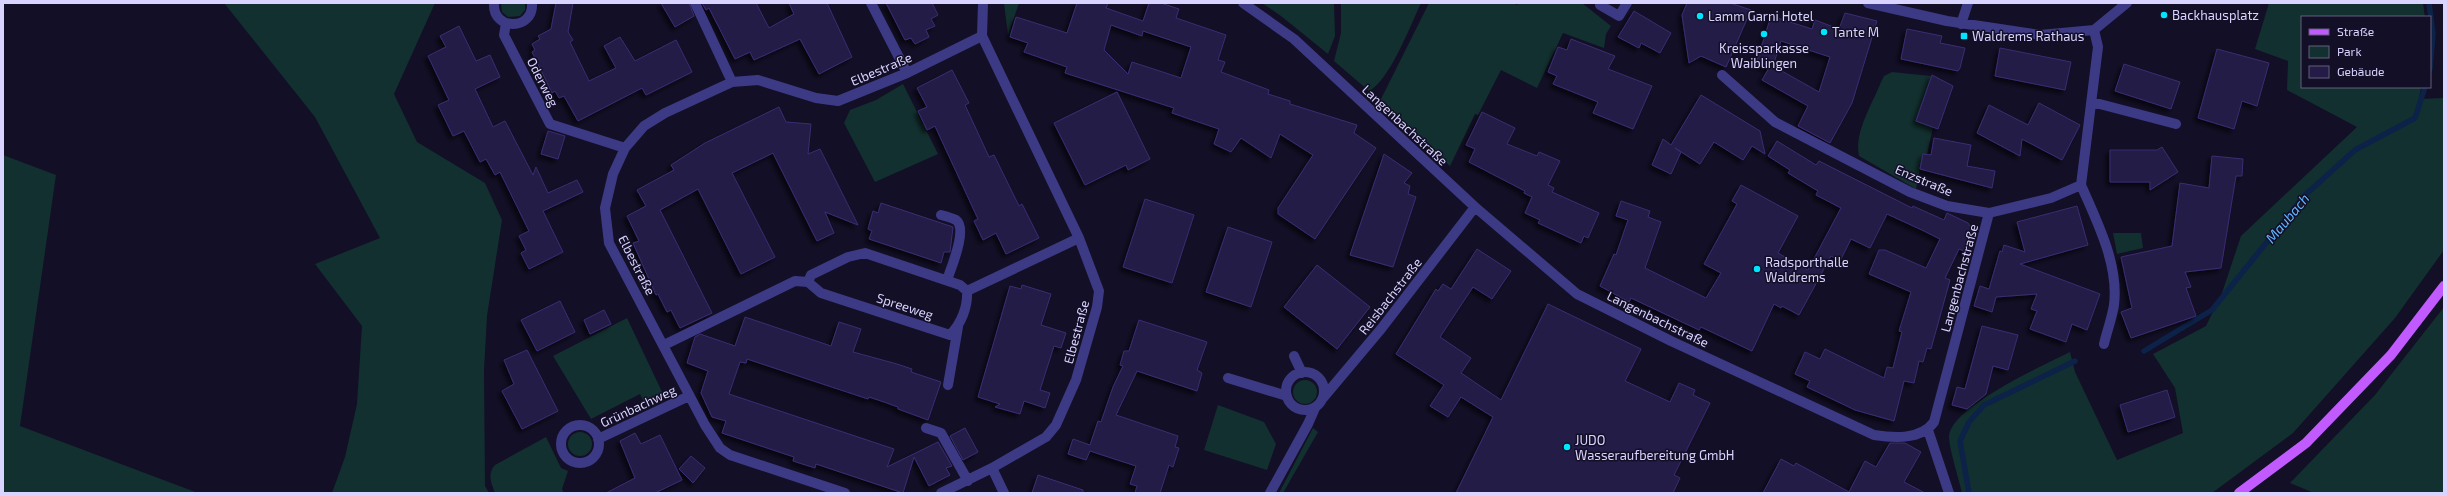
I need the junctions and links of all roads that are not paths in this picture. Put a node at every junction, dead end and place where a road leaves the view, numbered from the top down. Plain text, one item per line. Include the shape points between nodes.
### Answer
1 (494, 3) edge
2 (532, 3) edge
3 (695, 3) edge
4 (871, 3) edge
5 (982, 3) edge
6 (1243, 3) edge
7 (1627, 3) edge
8 (1868, 3) edge
9 (1968, 3) edge
10 (2127, 3) edge
11 (1600, 5) dead end
12 (506, 23) junction
13 (1961, 24) junction
14 (2094, 30) junction
15 (982, 36) junction
16 (907, 73) junction
17 (1722, 75) dead end
18 (732, 82) junction
19 (2092, 102) junction
20 (2176, 124) dead end
21 (625, 148) junction
22 (2081, 185) junction
23 (1475, 207) junction
24 (1989, 213) junction
25 (941, 215) dead end
26 (1079, 238) junction
27 (947, 280) junction
28 (808, 282) junction
29 (2444, 286) edge
30 (967, 291) junction
31 (958, 327) junction
32 (2104, 344) dead end
33 (664, 345) junction
34 (1294, 356) dead end
35 (1302, 373) junction
36 (1228, 378) dead end
37 (948, 385) dead end
38 (689, 396) junction
39 (1287, 396) junction
40 (1323, 398) junction
41 (1315, 408) junction
42 (926, 428) dead end
43 (1928, 430) junction
44 (598, 439) dead end
45 (992, 468) junction
46 (968, 481) junction
47 (845, 493) edge
48 (941, 493) edge
49 (1004, 493) edge
50 (1270, 493) edge
51 (1949, 493) edge
52 (2239, 493) edge

1 - 12 street via 497,16
2 - 12 street via 531,13 527,19 516,25
3 - 18 street
4 - 16 street
5 - 15 street, Elbestraße
6 - 23 street, Langenbachstraße via 1294,39
7 - 11 street via 1619,16
8 - 13 street
9 - 13 street
10 - 14 street
12 - 21 street, Oderweg via 504,35 550,124
13 - 14 street via 2040,35
14 - 19 street via 2098,47
15 - 16 street, Elbestraße
15 - 26 street, Elbestraße
16 - 18 street, Elbestraße via 838,101 816,98 758,80
17 - 24 street, Enzstraße via 1776,122 1910,192 1947,206
18 - 21 street, Elbestraße via 665,113 644,126
19 - 20 street
19 - 22 street
21 - 33 street, Elbestraße via 614,174 605,208 605,226 609,243
22 - 24 street, Enzstraße via 2051,198
22 - 32 street via 2106,244 2112,275 2114,305
23 - 40 street, Reisbachstraße
23 - 43 street, Langenbachstraße via 1577,294 1671,341 1874,435 1906,437
24 - 43 street, Langenbachstraße via 1936,415
25 - 27 street via 956,221 960,227 960,238
26 - 30 street
26 - 45 street, Elbestraße via 1099,291 1096,312 1074,385 1063,413 1046,437
27 - 28 street via 865,253 848,256 811,275
27 - 30 street via 960,284
28 - 31 street, Spreeweg via 821,293 950,335
28 - 33 street via 796,281
29 - 52 main road via 2391,355 2306,443
30 - 31 street via 967,302
31 - 37 street
33 - 38 street, Elbestraße
34 - 35 street
35 - 39 street via 1287,384
35 - 40 street via 1312,373 1321,381
36 - 39 street
38 - 44 street, Grünbachweg
38 - 47 street, Elbestraße via 720,448 730,455
39 - 41 street via 1298,408
40 - 41 street
41 - 50 street
42 - 46 street via 941,433
43 - 51 street
45 - 46 street, Elbestraße
45 - 49 street
46 - 48 street, Elbestraße

